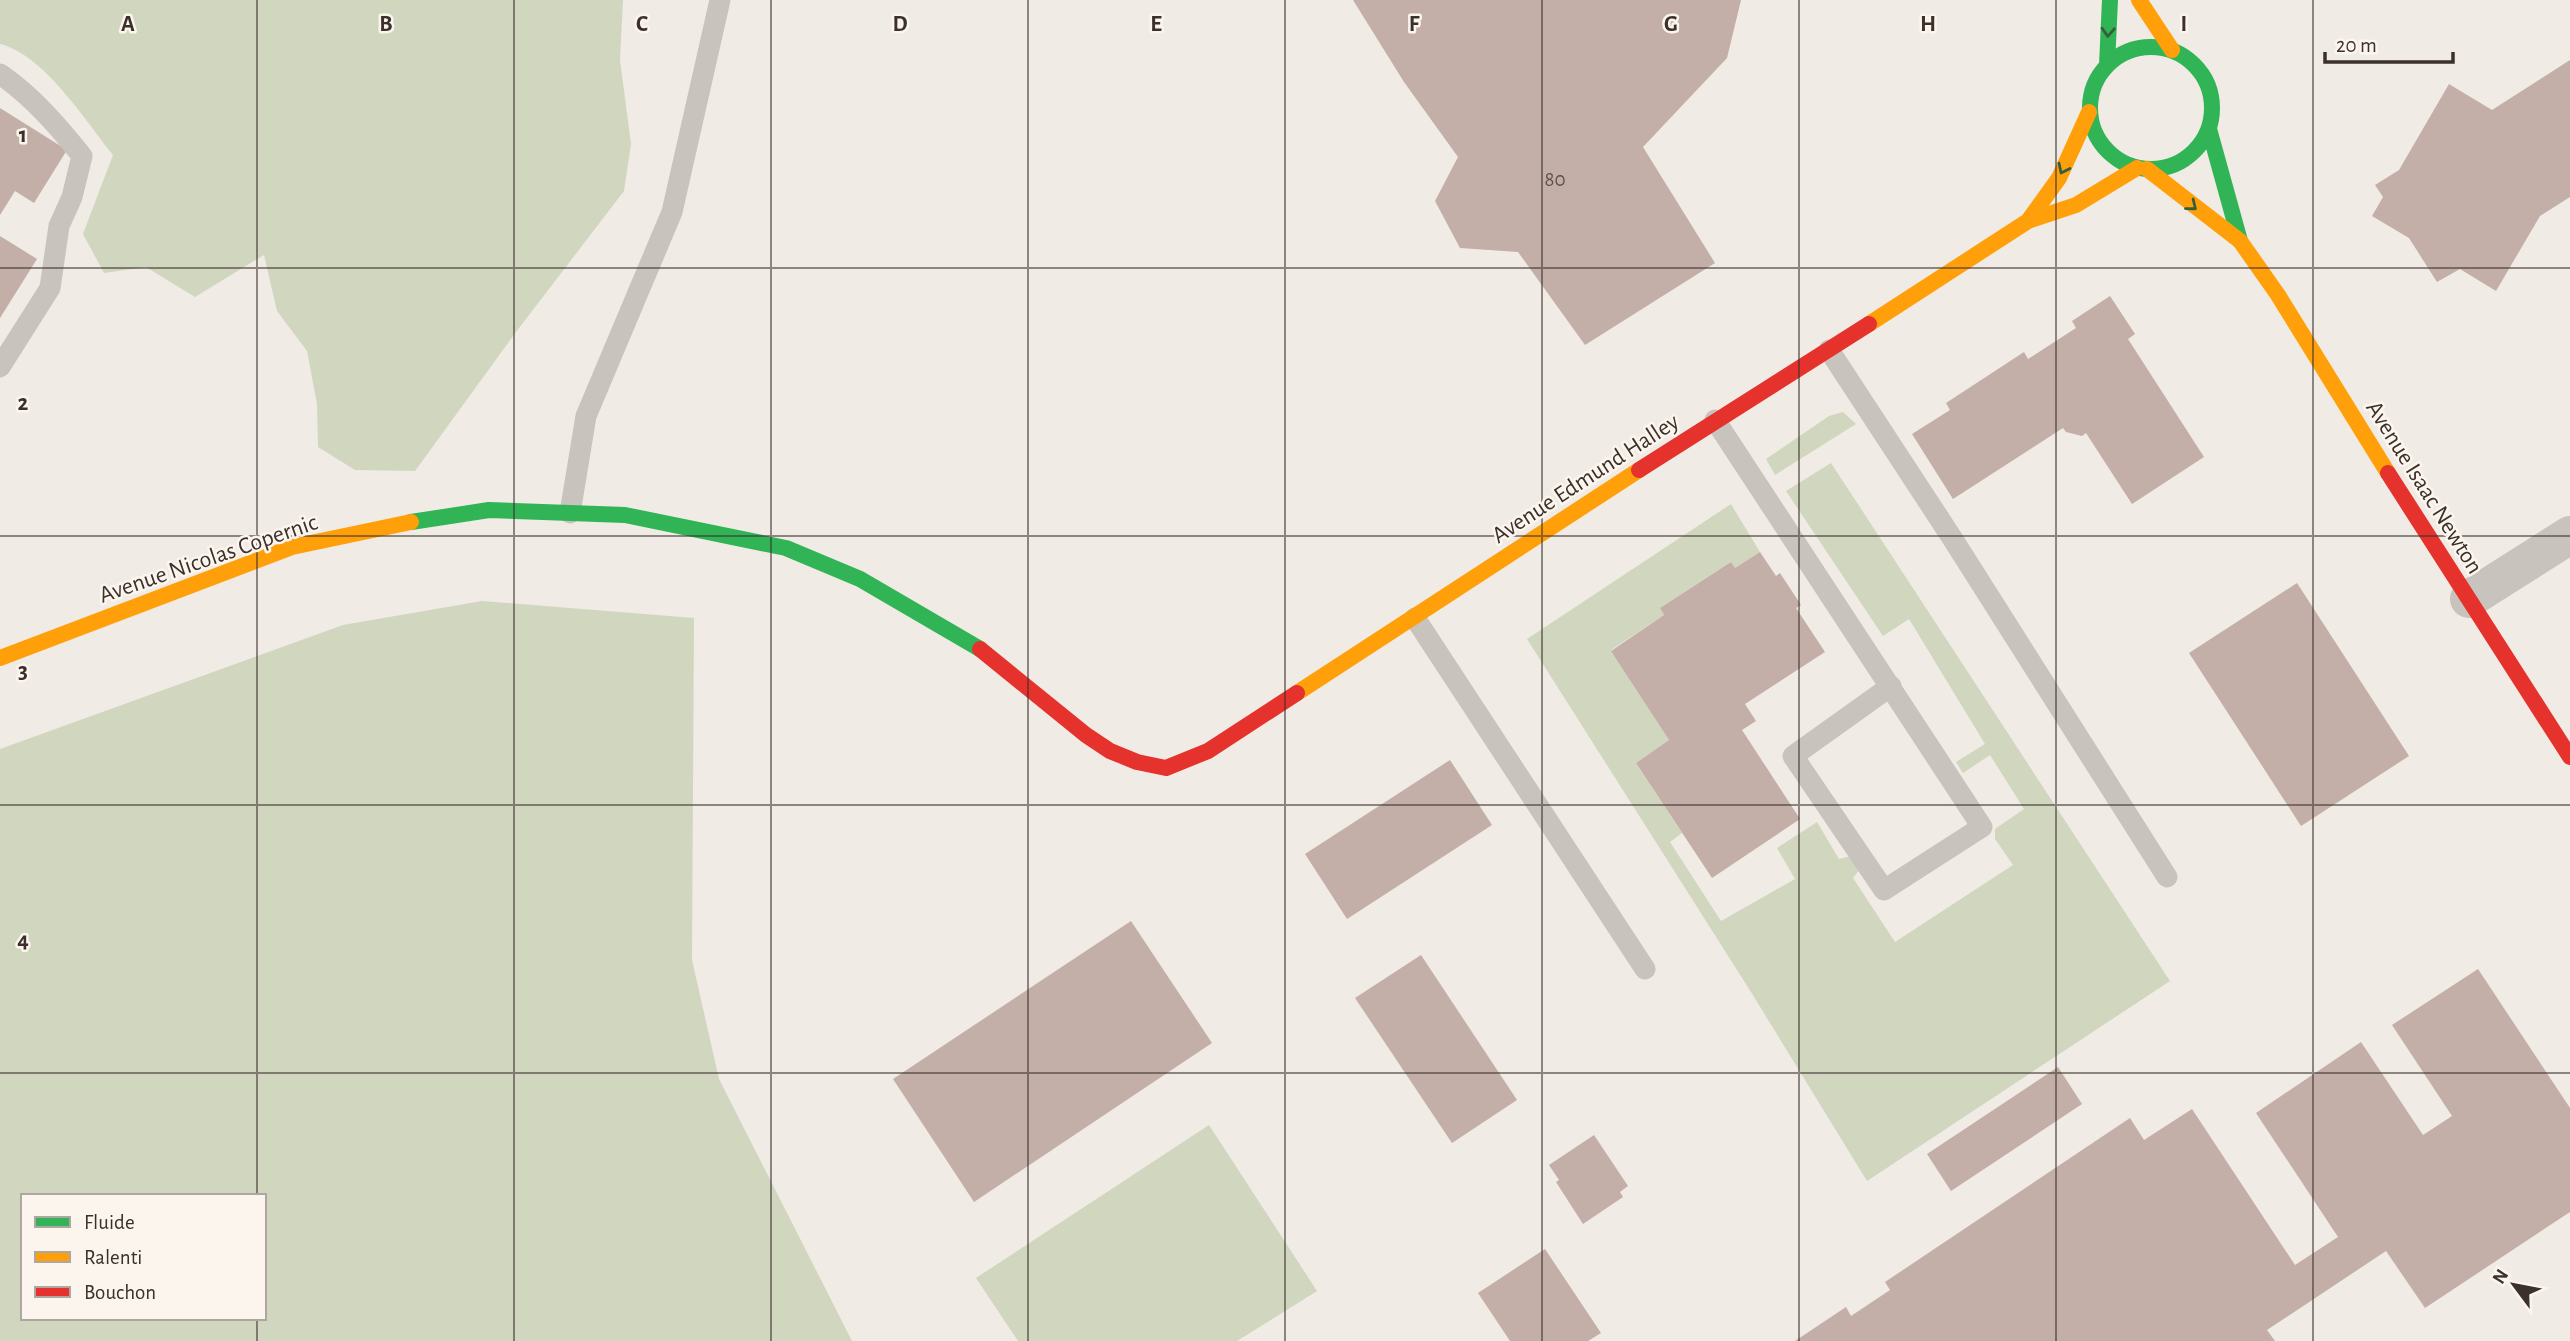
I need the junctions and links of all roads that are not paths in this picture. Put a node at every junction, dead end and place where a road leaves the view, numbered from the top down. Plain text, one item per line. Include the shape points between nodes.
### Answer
1 (720, 0) edge
2 (2110, 0) edge
3 (2139, 0) edge
4 (2172, 50) junction
5 (2107, 65) junction
6 (0, 74) edge
7 (2089, 112) junction
8 (2209, 129) junction
9 (2142, 169) junction
10 (2028, 220) junction
11 (2240, 241) junction
12 (1829, 350) junction
13 (0, 367) edge
14 (1715, 420) junction
15 (570, 513) junction
16 (2570, 535) edge
17 (2469, 599) junction
18 (1415, 618) junction
19 (0, 658) edge
20 (1891, 686) junction
21 (2570, 757) edge
22 (1166, 768) joint
23 (2167, 877) dead end
24 (1645, 969) dead end

1 - 15 lane via 672,212 586,416
2 -> 5 street
3 - 4 street
4 - 5 street via 2137,47 2120,53
4 - 8 street via 2196,66 2211,91
5 - 7 street via 2096,78
6 - 13 lane via 58,125 82,156 59,226 50,288
7 - 9 street via 2104,148 2119,161
7 -> 10 street, Avenue Edmund Halley via 2059,178
8 - 9 street via 2185,160
8 - 11 street, Avenue Isaac Newton
9 - 10 street, Avenue Edmund Halley via 2076,205
9 -> 11 street, Avenue Isaac Newton
10 - 12 street, Avenue Edmund Halley
11 - 17 street, Avenue Isaac Newton
12 - 14 street, Avenue Edmund Halley
12 - 23 lane
14 - 18 street, Avenue Edmund Halley
14 - 20 lane
15 - 19 street, Avenue Nicolas Copernic via 489,510 390,525 292,547
15 - 22 street, Avenue Nicolas Copernic via 663,522 758,541 811,558 860,579 982,650 1110,751
16 - 17 street
17 - 21 street, Avenue Isaac Newton
18 - 22 street, Avenue Edmund Halley via 1208,751
18 - 24 lane
20 - 20 lane via 1982,827 1884,891 1793,755

